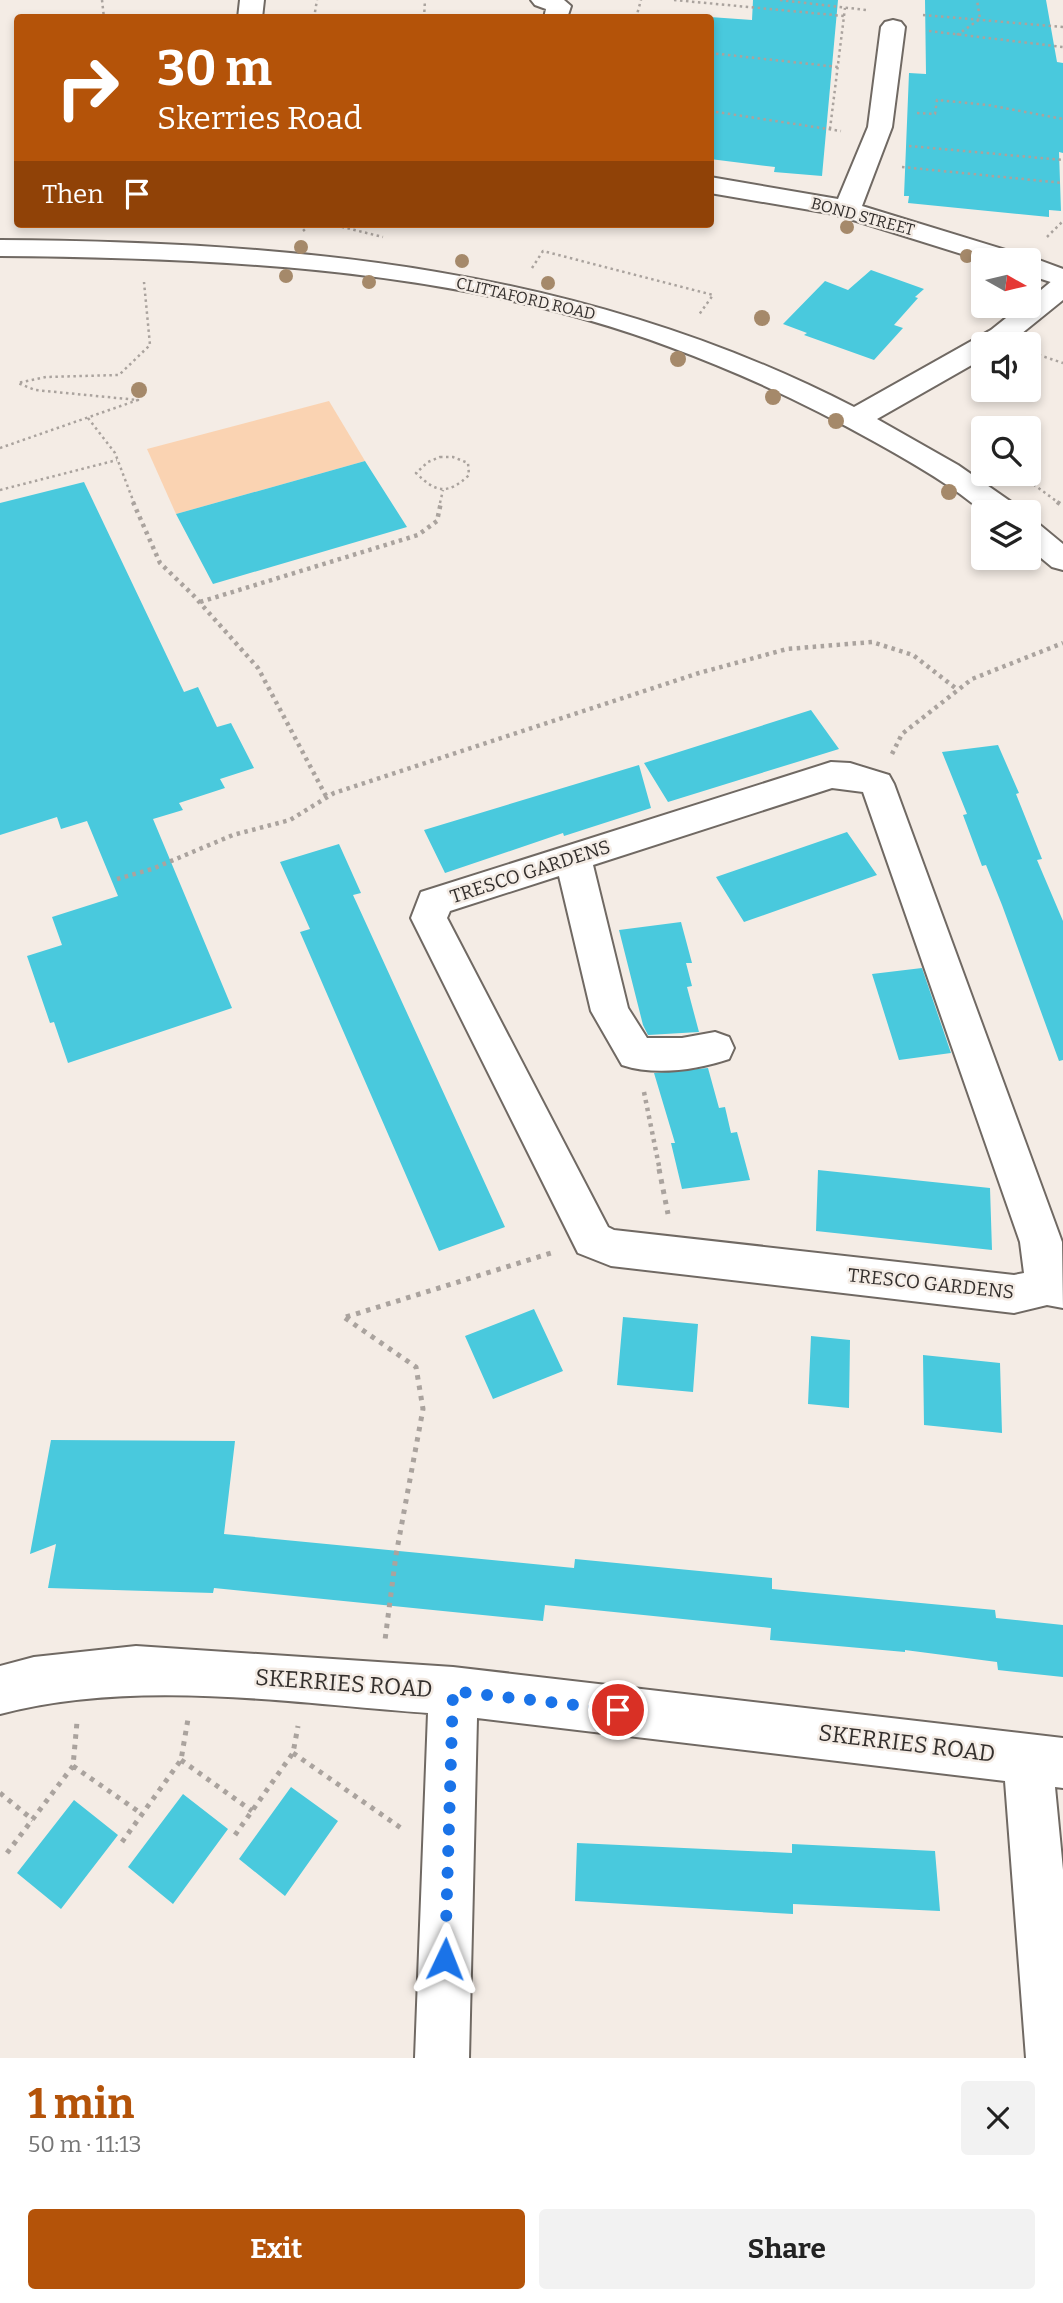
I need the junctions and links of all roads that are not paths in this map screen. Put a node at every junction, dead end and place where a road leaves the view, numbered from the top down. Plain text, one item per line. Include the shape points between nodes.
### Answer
1 (543, 0) edge
2 (556, 14) edge
3 (893, 27) dead end
4 (714, 186) edge
5 (847, 209) junction
6 (0, 248) edge
7 (971, 248) edge
8 (1041, 270) edge
9 (1063, 278) edge
10 (1063, 286) edge
11 (1006, 332) edge
12 (971, 353) edge
13 (858, 418) junction
14 (991, 500) edge
15 (1041, 542) edge
16 (1063, 560) edge
17 (573, 857) junction
18 (715, 1048) dead end
19 (1055, 1288) edge
20 (0, 1690) edge
21 (453, 1691) junction
22 (1046, 1760) edge
23 (442, 2058) edge
24 (1053, 2058) edge

1 - 2 street via 559,6
3 - 5 street via 874,138
4 - 5 street, BOND STREET
5 - 7 street, BOND STREET
6 - 13 street, CLITTAFORD ROAD via 236,254 440,278 691,342
8 - 9 street
10 - 11 street
12 - 13 street
13 - 14 street, CLITTAFORD ROAD
15 - 16 street
17 - 18 street via 610,1011 636,1054
17 - 19 street, TRESCO GARDENS via 831,775 877,784
17 - 19 street, TRESCO GARDENS via 434,902 429,918 593,1240 611,1248 1014,1294
20 - 21 street, SKERRIES ROAD via 34,1681 136,1670
21 - 22 street, SKERRIES ROAD
21 - 23 street
22 - 24 street

